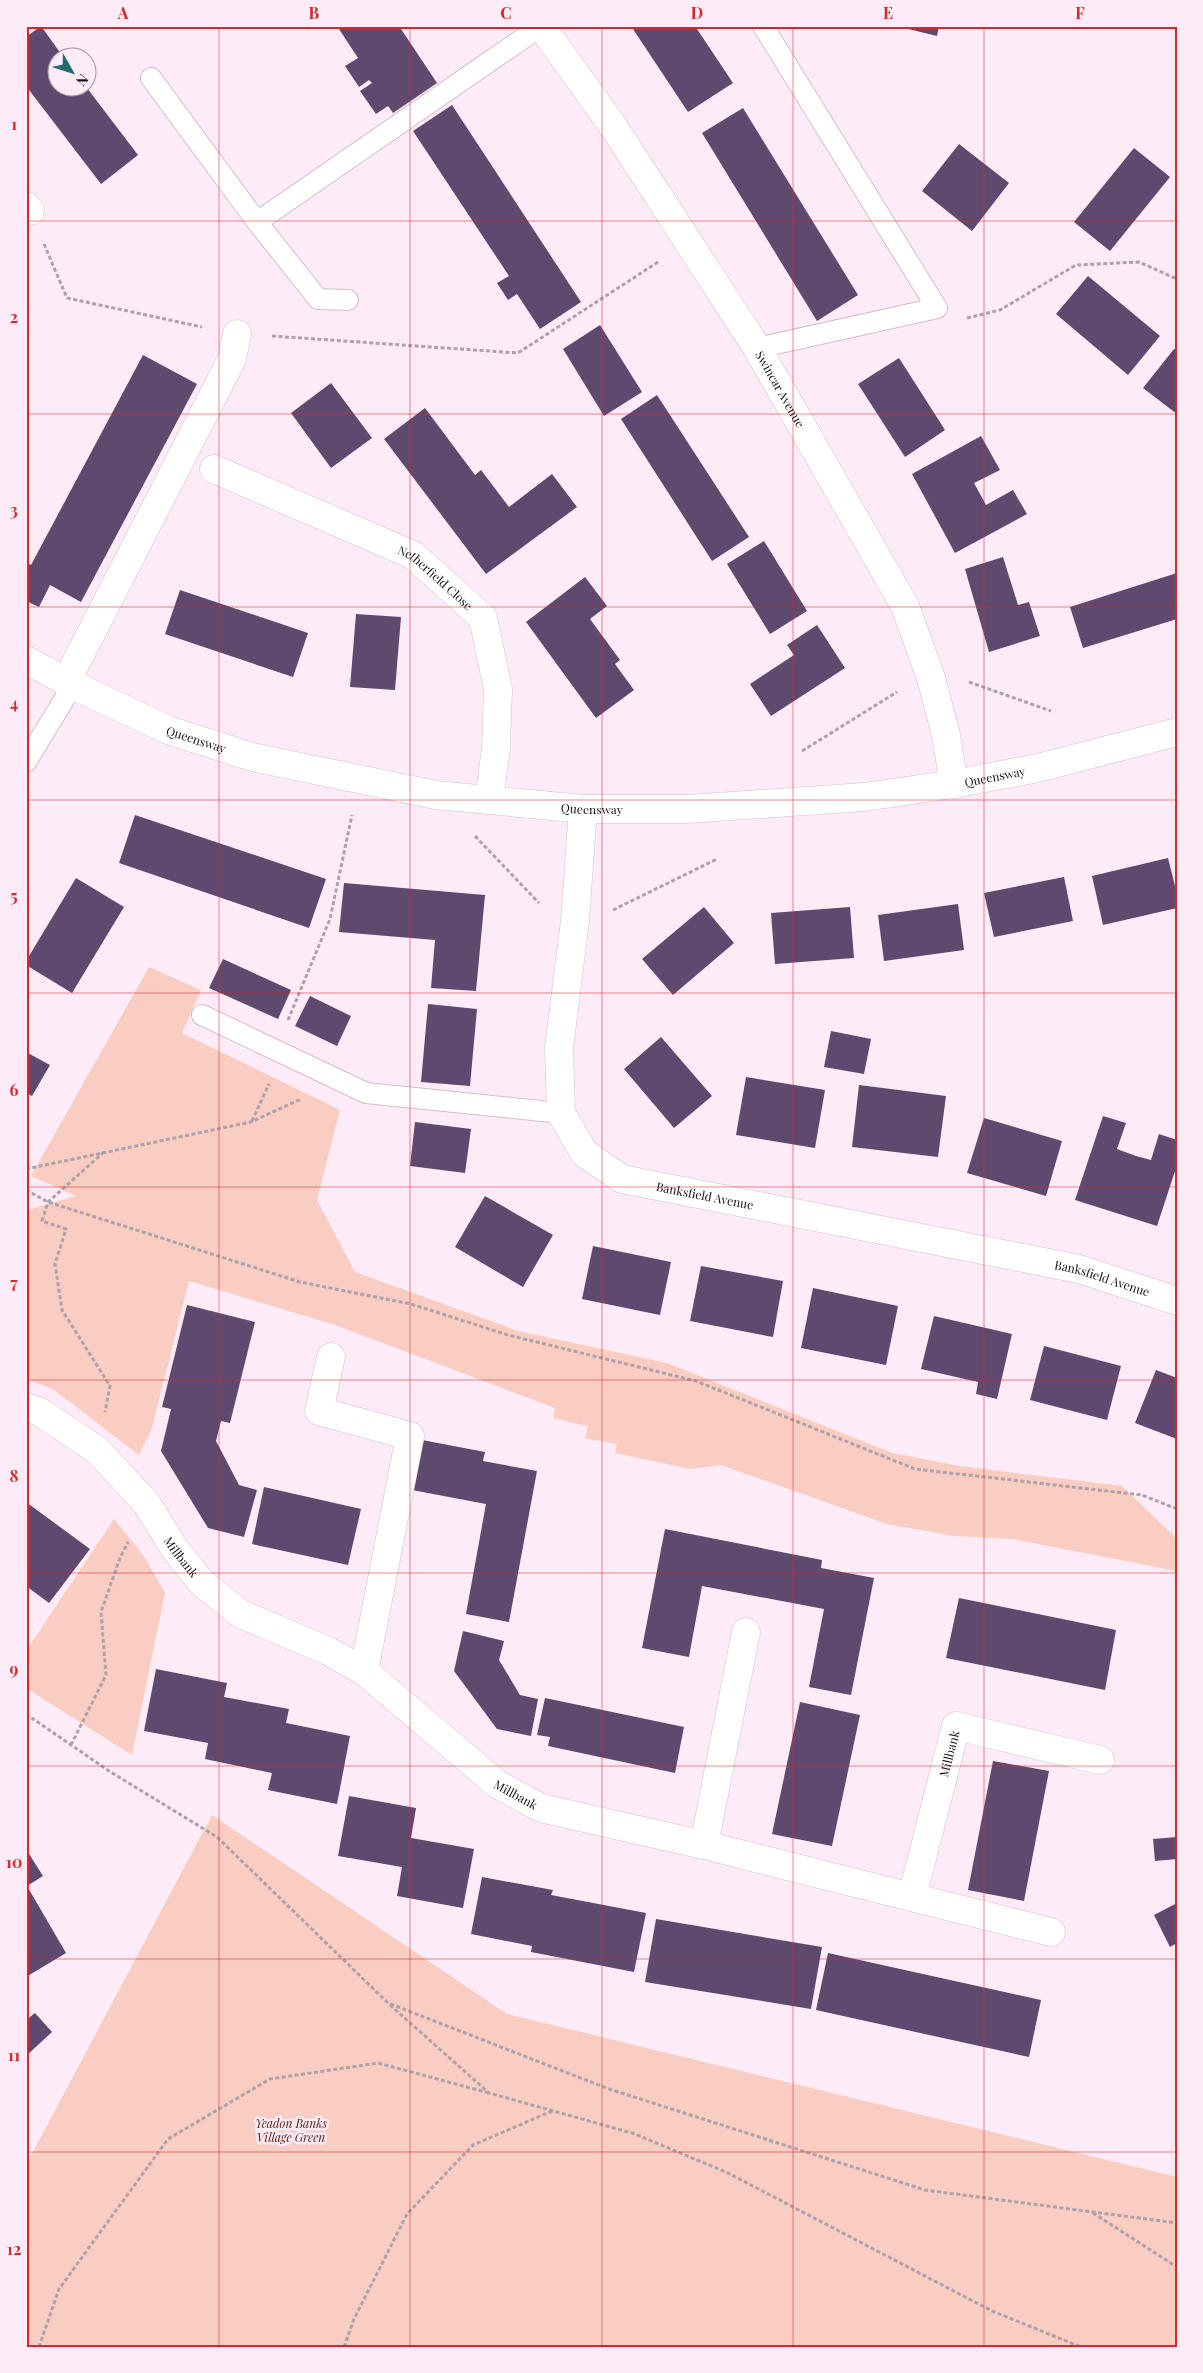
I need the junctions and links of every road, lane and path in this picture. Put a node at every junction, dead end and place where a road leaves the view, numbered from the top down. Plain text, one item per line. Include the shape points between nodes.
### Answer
1 (541, 26) edge
2 (764, 26) edge
3 (151, 78) dead end
4 (28, 208) edge
5 (257, 222) junction
6 (688, 242) junction
7 (1177, 279) edge
8 (348, 300) dead end
9 (961, 319) dead end
10 (237, 334) junction
11 (757, 348) junction
12 (214, 469) dead end
13 (26, 660) edge
14 (931, 678) junction
15 (70, 684) junction
16 (1051, 710) dead end
17 (1177, 732) edge
18 (802, 750) dead end
19 (26, 762) edge
20 (360, 780) junction
21 (954, 784) junction
22 (436, 795) junction
23 (489, 800) junction
24 (583, 809) junction
25 (717, 859) dead end
26 (575, 921) junction
27 (202, 1015) dead end
28 (280, 1052) junction
29 (340, 1080) junction
30 (561, 1113) junction
31 (251, 1122) junction
32 (104, 1152) junction
33 (26, 1169) edge
34 (26, 1190) edge
35 (48, 1202) junction
36 (1177, 1301) edge
37 (331, 1357) dead end
38 (26, 1407) edge
39 (97, 1450) junction
40 (147, 1504) junction
41 (1177, 1509) edge
42 (746, 1632) dead end
43 (364, 1671) junction
44 (26, 1714) edge
45 (71, 1745) junction
46 (1100, 1760) dead end
47 (704, 1845) junction
48 (912, 1896) junction
49 (1051, 1932) dead end
50 (388, 2003) junction
51 (490, 2093) junction
52 (552, 2111) junction
53 (1092, 2212) junction
54 (1177, 2223) edge
55 (1177, 2267) edge
56 (38, 2347) edge
57 (344, 2347) edge
58 (1080, 2347) edge

1 - 5 lane
1 - 6 street, Swincar Avenue via 613,126
2 - 11 lane via 938,308
3 - 5 lane
4 - 10 path via 67,298
5 - 8 lane via 318,299
6 - 10 path via 518,352
6 - 11 street, Swincar Avenue
7 - 9 path via 1139,262 1076,265 1000,310
10 - 15 street via 232,359
11 - 14 street, Swincar Avenue via 904,606
12 - 23 street, Netherfield Close via 413,555 483,618 498,689 496,748
13 - 15 street, Queensway
14 - 16 path via 948,675
14 - 18 path via 914,682
14 - 21 street, Swincar Avenue via 946,735
15 - 19 lane
15 - 20 street, Queensway via 168,730 252,757
17 - 21 street, Queensway via 1038,768
20 - 22 street, Queensway
20 - 28 path via 330,919
21 - 24 street, Queensway via 864,797 776,804 688,809
22 - 23 street, Queensway
22 - 26 path via 556,920
23 - 24 street, Queensway
24 - 26 street, Banksfield Avenue
25 - 26 path via 591,922
26 - 30 street, Banksfield Avenue via 559,1048
27 - 28 lane
28 - 29 lane
28 - 31 path
29 - 30 lane via 366,1093
29 - 31 path
30 - 36 street, Banksfield Avenue via 584,1154 622,1179 1079,1269
31 - 32 path
32 - 33 path
32 - 35 path
34 - 35 path
35 - 39 path via 42,1221 66,1229 55,1264 62,1310 110,1386
35 - 41 path via 300,1282 411,1304 518,1337 696,1381 915,1469 1142,1495
37 - 43 street via 319,1411 410,1436
38 - 39 street, Millbank via 40,1412
39 - 40 street, Millbank
40 - 43 street, Millbank via 174,1548 202,1583 240,1614 328,1651
40 - 45 path via 120,1558 101,1612 106,1675
42 - 47 street
43 - 47 street, Millbank via 497,1784 541,1808
44 - 45 path
45 - 50 path via 218,1837
46 - 48 street, Millbank via 956,1726
47 - 48 street, Millbank
48 - 49 street, Millbank
50 - 51 path
50 - 53 path via 609,2089 925,2190
51 - 52 path
51 - 56 path via 378,2063 270,2079 168,2139 59,2289
52 - 57 path via 474,2145 407,2214 354,2319
52 - 58 path via 632,2133 728,2173 992,2311
53 - 54 path
53 - 55 path

